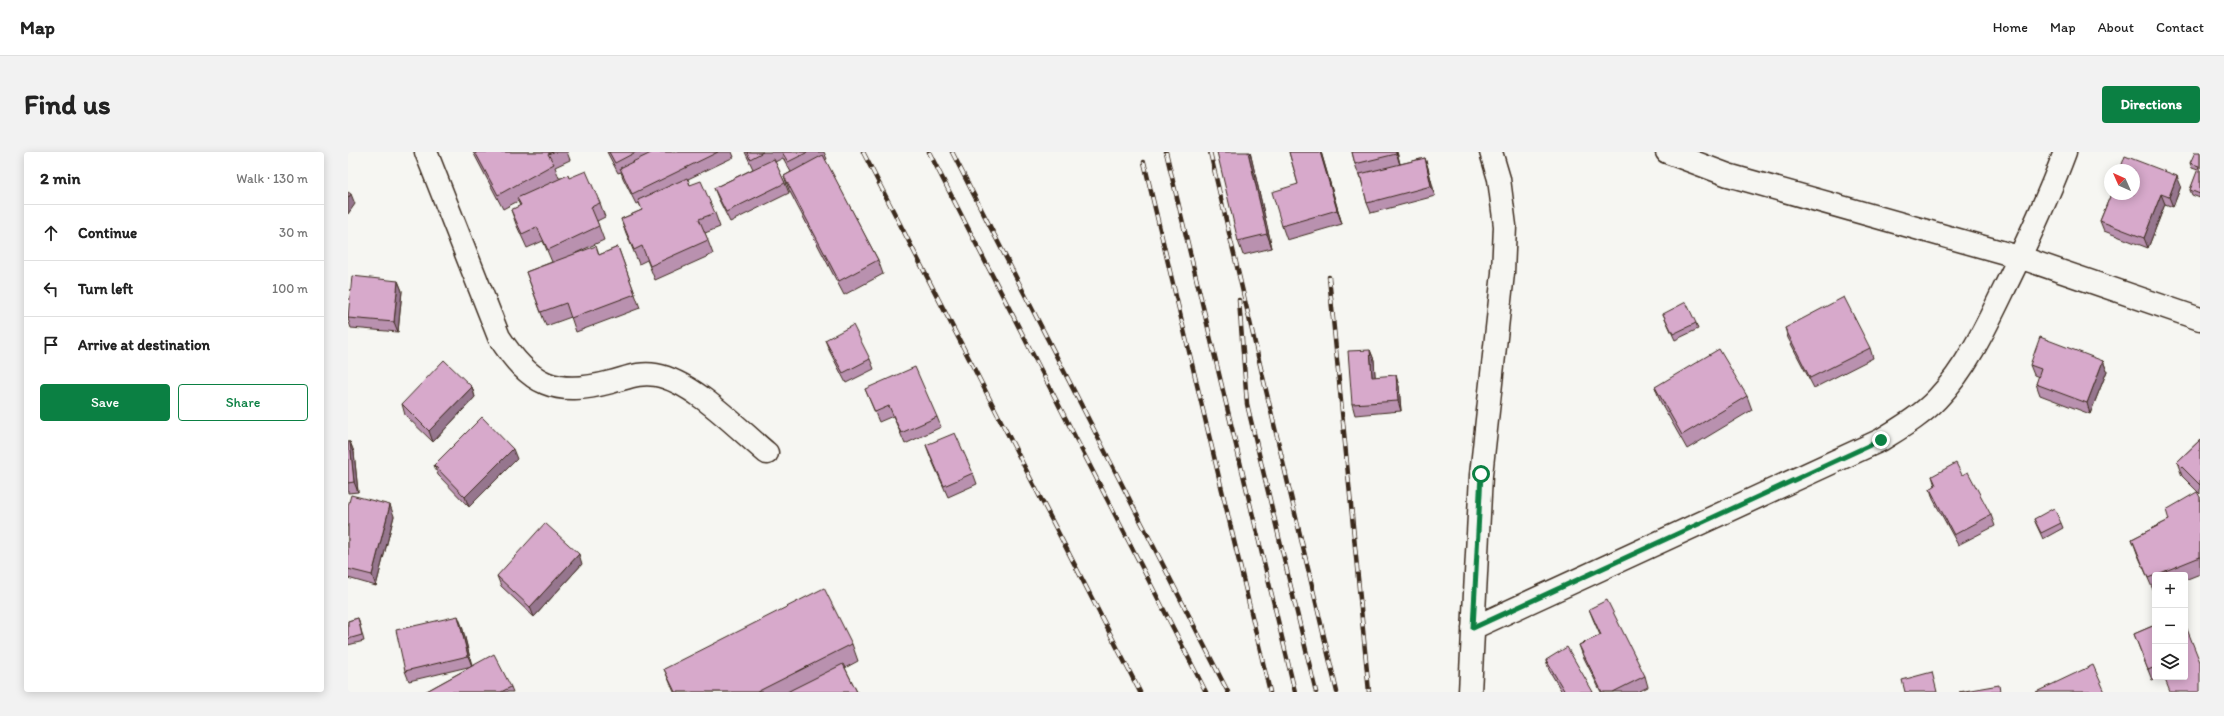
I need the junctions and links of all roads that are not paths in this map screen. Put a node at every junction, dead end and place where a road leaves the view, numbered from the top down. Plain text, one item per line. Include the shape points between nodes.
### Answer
1 (426, 152) edge
2 (1491, 152) edge
3 (1667, 152) edge
4 (2065, 152) edge
5 (2019, 257) junction
6 (2200, 319) edge
7 (767, 453) dead end
8 (1473, 628) junction
9 (1470, 692) edge

1 - 7 street via 499,337 510,355 534,378 550,386 567,390 610,383 637,374 656,375 677,382 696,393
2 - 8 street via 1499,179 1505,226 1481,474
3 - 5 street via 1728,175
4 - 5 street via 2049,197
5 - 6 street
5 - 8 street via 1985,329 1951,383 1937,400 1901,428 1769,493
8 - 9 street

